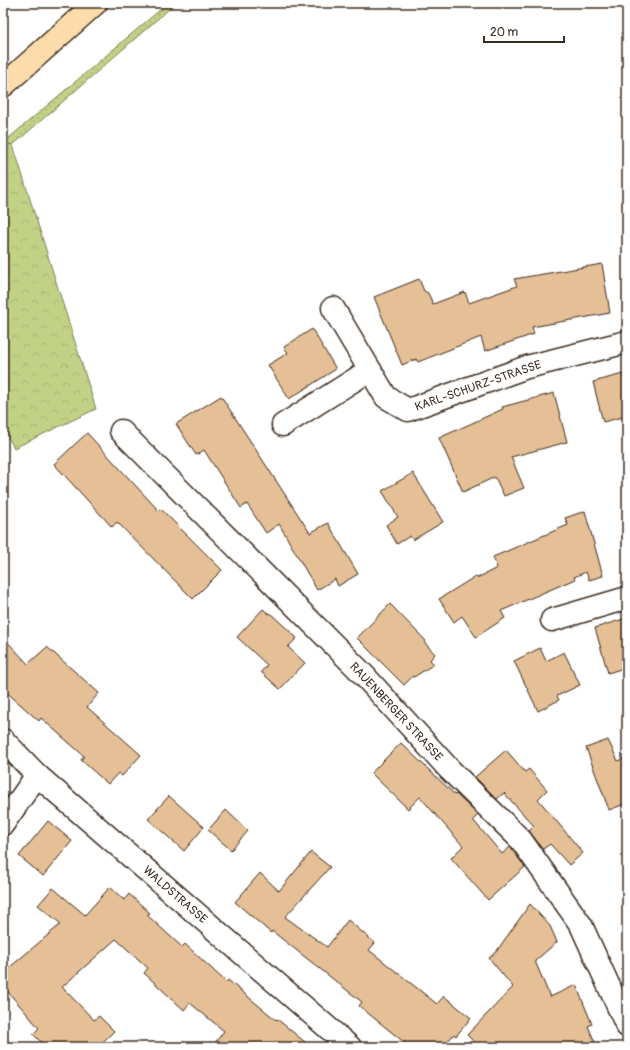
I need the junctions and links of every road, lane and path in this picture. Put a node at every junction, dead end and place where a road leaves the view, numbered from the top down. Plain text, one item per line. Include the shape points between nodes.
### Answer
1 (96, 3) edge
2 (3, 86) edge
3 (333, 308) dead end
4 (627, 342) edge
5 (370, 370) junction
6 (283, 425) dead end
7 (120, 431) dead end
8 (627, 598) edge
9 (552, 620) dead end
10 (3, 740) edge
11 (37, 774) junction
12 (3, 824) edge
13 (627, 1024) edge
14 (350, 1047) edge

1 - 2 highway
3 - 5 street, KARL-SCHURZ-STRASSE
4 - 5 street, KARL-SCHURZ-STRASSE via 527,367 408,410 386,397
5 - 6 street
7 - 13 street, RAUENBERGER STRASSE via 360,671 449,769 521,840 581,925
8 - 9 street
10 - 11 street, WALDSTRASSE
11 - 12 street
11 - 14 street, WALDSTRASSE

